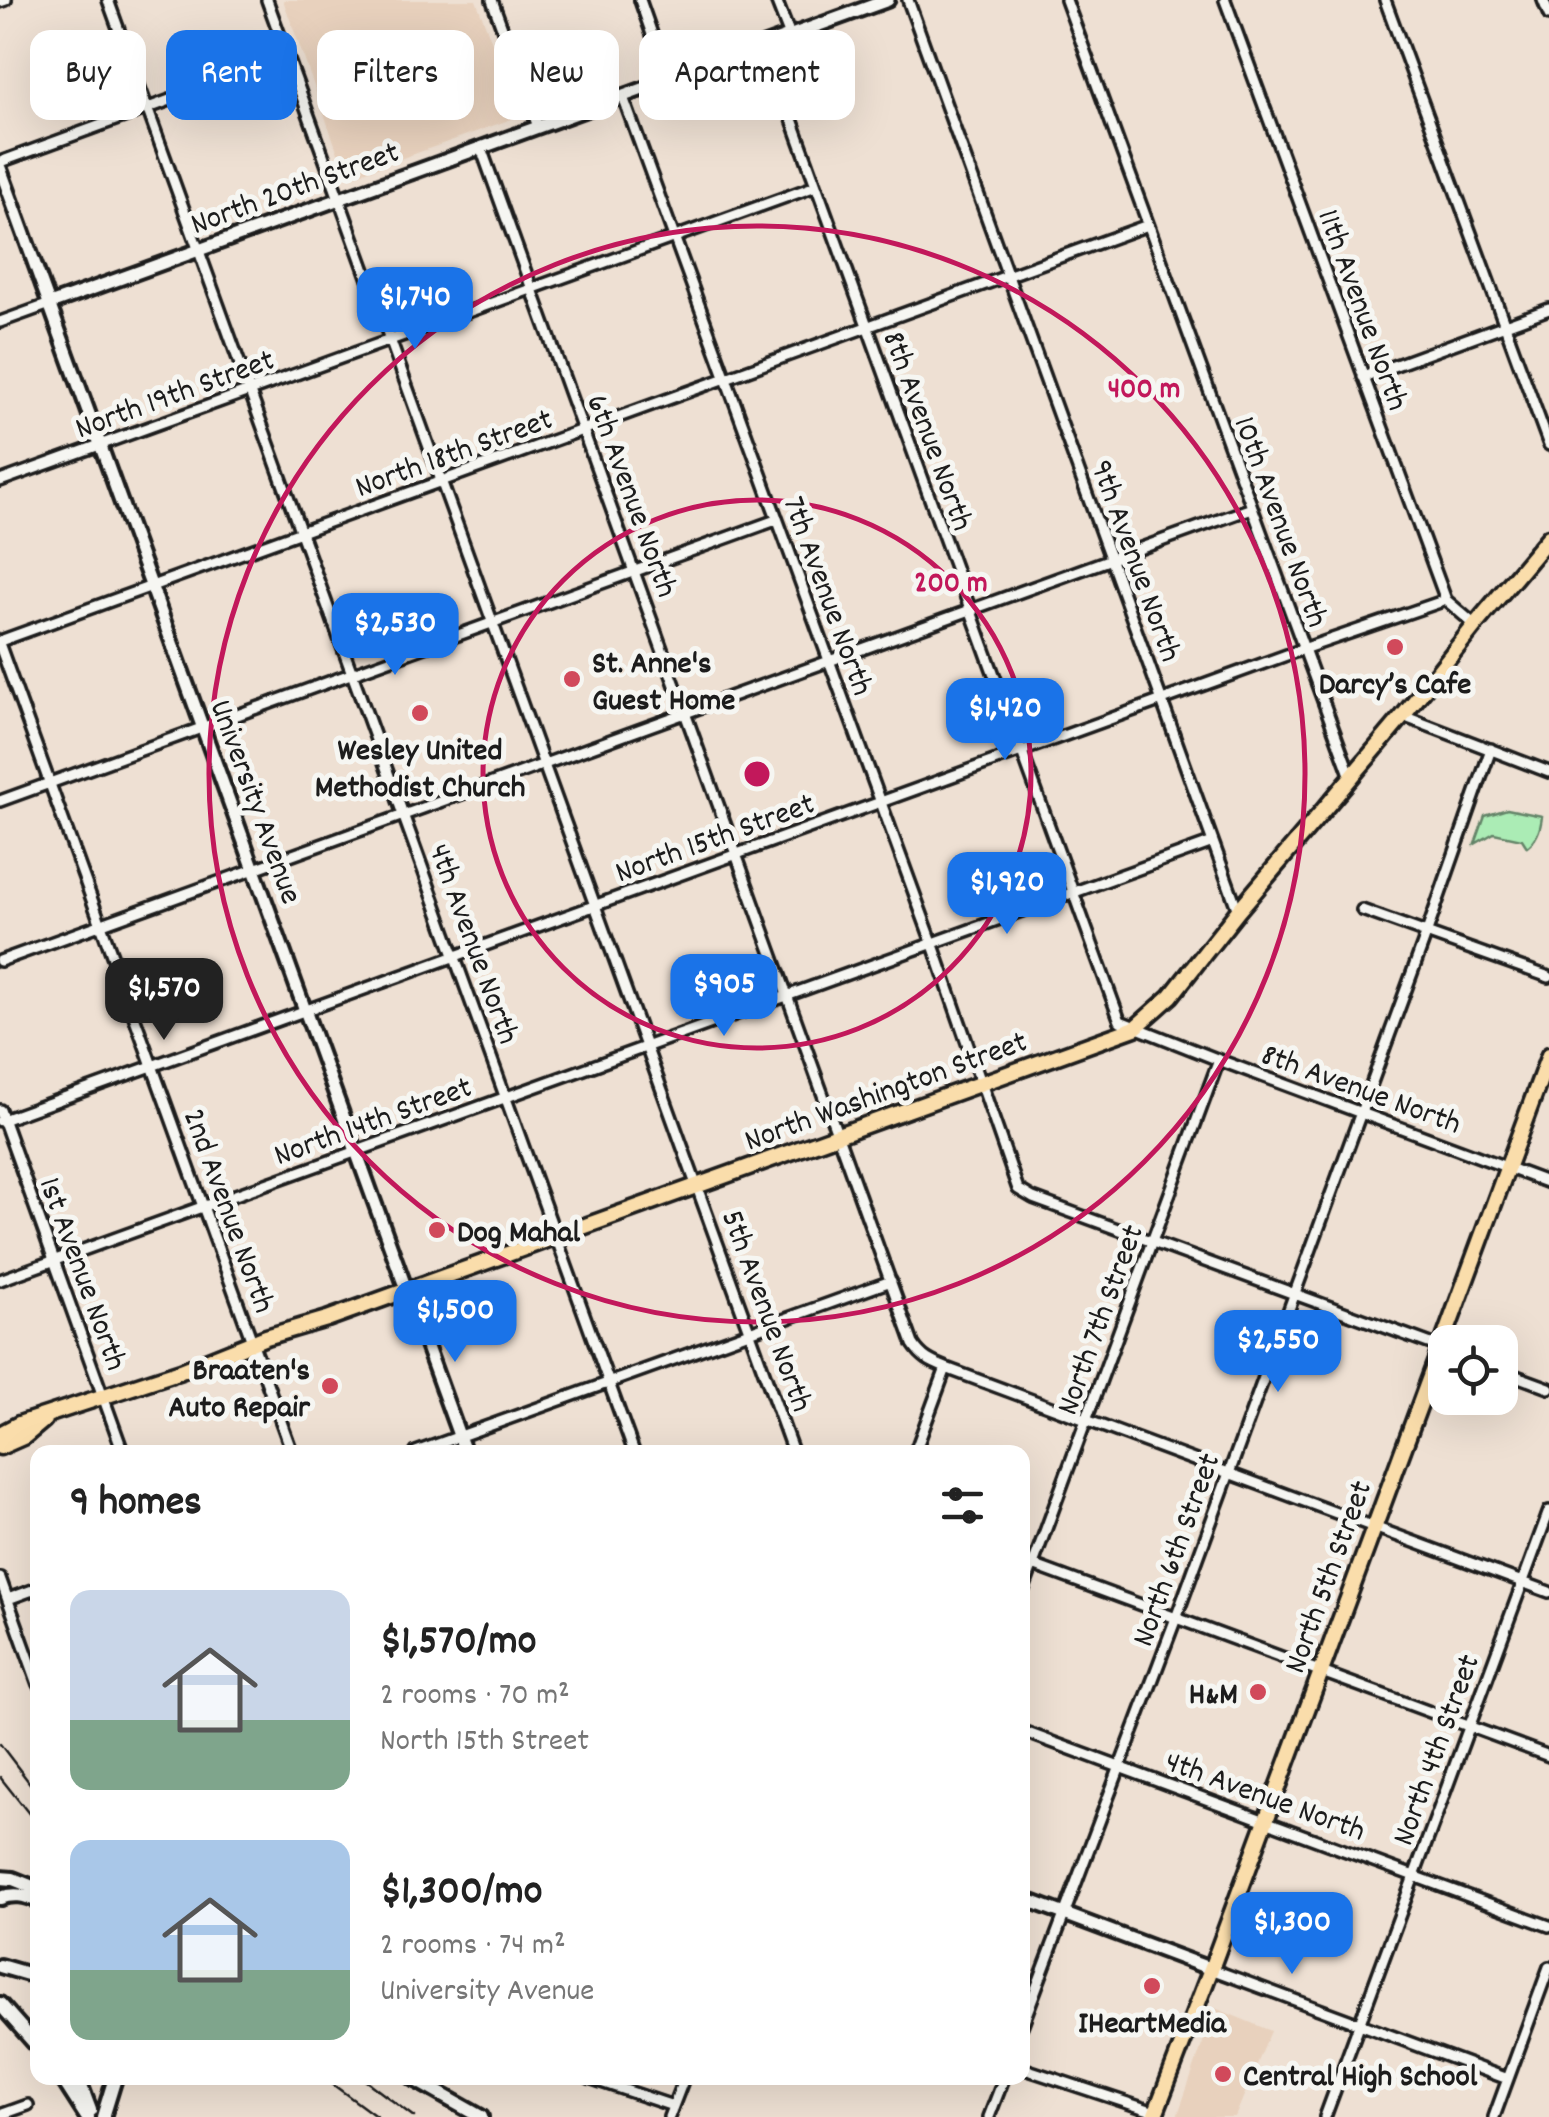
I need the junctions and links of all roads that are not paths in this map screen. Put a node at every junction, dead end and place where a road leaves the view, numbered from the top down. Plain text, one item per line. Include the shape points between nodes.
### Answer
1 (108, 0) edge
2 (267, 0) edge
3 (492, 0) edge
4 (640, 0) edge
5 (776, 0) edge
6 (888, 0) edge
7 (908, 0) edge
8 (1066, 0) edge
9 (1225, 0) edge
10 (1385, 0) edge
11 (1544, 0) edge
12 (1549, 15) edge
13 (278, 30) edge
14 (650, 30) edge
15 (788, 30) edge
16 (806, 30) edge
17 (297, 82) edge
18 (639, 90) edge
19 (623, 96) junction
20 (166, 102) edge
21 (147, 109) junction
22 (792, 120) edge
23 (538, 127) junction
24 (481, 148) junction
25 (0, 165) edge
26 (816, 186) junction
27 (340, 198) junction
28 (1148, 224) junction
29 (674, 237) junction
30 (199, 250) junction
31 (1008, 277) junction
32 (532, 288) junction
33 (50, 304) junction
34 (1549, 308) edge
35 (0, 322) edge
36 (1504, 325) junction
37 (866, 326) junction
38 (391, 340) junction
39 (1363, 376) junction
40 (726, 378) junction
41 (249, 392) junction
42 (584, 429) junction
43 (1549, 445) edge
44 (100, 446) junction
45 (442, 481) junction
46 (0, 482) edge
47 (1252, 508) junction
48 (776, 520) junction
49 (300, 532) junction
50 (1549, 537) edge
51 (1110, 559) junction
52 (635, 572) junction
53 (152, 586) junction
54 (1446, 600) junction
55 (969, 610) junction
56 (492, 621) junction
57 (1474, 625) junction
58 (0, 644) edge
59 (1303, 649) junction
60 (828, 662) junction
61 (352, 674) junction
62 (1163, 700) junction
63 (685, 713) junction
64 (1404, 716) junction
65 (202, 728) junction
66 (1492, 749) junction
67 (1020, 751) junction
68 (544, 764) junction
69 (1549, 772) edge
70 (1351, 777) junction
71 (50, 784) junction
72 (0, 801) edge
73 (880, 803) junction
74 (404, 815) junction
75 (1213, 842) junction
76 (737, 854) junction
77 (254, 869) junction
78 (1072, 893) junction
79 (596, 905) junction
80 (1362, 910) dead end
81 (1238, 911) junction
82 (101, 924) junction
83 (1426, 932) junction
84 (932, 942) junction
85 (454, 956) junction
86 (0, 961) edge
87 (1549, 977) edge
88 (788, 996) junction
89 (305, 1010) junction
90 (1135, 1028) junction
91 (647, 1046) junction
92 (1549, 1055) edge
93 (1219, 1060) junction
94 (152, 1066) junction
95 (981, 1084) junction
96 (505, 1097) junction
97 (1361, 1112) junction
98 (1, 1117) edge
99 (838, 1135) junction
100 (356, 1151) junction
101 (1507, 1168) junction
102 (1549, 1183) edge
103 (698, 1186) junction
104 (203, 1207) junction
105 (556, 1237) junction
106 (1154, 1240) junction
107 (53, 1260) junction
108 (0, 1280) edge
109 (891, 1281) junction
110 (407, 1291) junction
111 (1294, 1292) junction
112 (1450, 1325) edge
113 (749, 1332) junction
114 (253, 1342) junction
115 (1428, 1343) edge
116 (946, 1368) junction
117 (1518, 1377) edge
118 (608, 1383) junction
119 (1428, 1385) edge
120 (1549, 1388) edge
121 (103, 1398) junction
122 (48, 1416) junction
123 (1088, 1422) junction
124 (0, 1434) edge
125 (459, 1437) junction
126 (120, 1445) edge
127 (290, 1445) edge
128 (436, 1445) edge
129 (462, 1445) edge
130 (631, 1445) edge
131 (790, 1445) edge
132 (918, 1445) edge
133 (0, 1447) edge
134 (1229, 1473) junction
135 (1549, 1511) edge
136 (1374, 1527) junction
137 (1030, 1558) edge
138 (1030, 1564) edge
139 (0, 1578) edge
140 (1522, 1582) junction
141 (30, 1591) edge
142 (1549, 1592) edge
143 (8, 1599) junction
144 (1176, 1618) junction
145 (30, 1661) edge
146 (1320, 1672) junction
147 (1470, 1727) junction
148 (1030, 1733) edge
149 (1549, 1756) edge
150 (1119, 1766) junction
151 (1265, 1820) junction
152 (1413, 1876) junction
153 (0, 1878) edge
154 (30, 1886) edge
155 (0, 1898) edge
156 (30, 1898) edge
157 (1030, 1901) edge
158 (1064, 1912) junction
159 (1549, 1926) edge
160 (0, 1962) edge
161 (1549, 1967) edge
162 (1210, 1970) junction
163 (30, 1974) edge
164 (0, 2004) edge
165 (1030, 2004) edge
166 (1359, 2025) junction
167 (30, 2039) edge
168 (1030, 2071) edge
169 (1508, 2079) junction
170 (67, 2085) edge
171 (80, 2085) edge
172 (114, 2085) edge
173 (116, 2085) edge
174 (424, 2085) edge
175 (610, 2085) edge
176 (682, 2085) edge
177 (1001, 2085) edge
178 (28, 2105) dead end
179 (674, 2106) junction
180 (1154, 2115) edge
181 (0, 2116) edge
182 (90, 2117) edge
183 (103, 2117) edge
184 (114, 2117) edge
185 (480, 2117) edge
186 (670, 2117) edge
187 (989, 2117) edge
188 (1325, 2117) edge
189 (1494, 2117) edge

1 - 21 street, 4th Avenue North
2 - 13 street, 5th Avenue North
3 - 23 street
4 - 14 street
5 - 15 street
6 - 16 street, North 20th Street
7 - 31 street, 9th Avenue North
8 - 28 street, 10th Avenue North
9 - 39 street, 11th Avenue North
10 - 36 street
11 - 12 street
17 - 27 street, 5th Avenue North
18 - 19 street, North 20th Street
19 - 23 street, North 20th Street
19 - 29 street, 7th Avenue North
20 - 21 street
21 - 25 street
21 - 30 street, 4th Avenue North
22 - 26 street, 8th Avenue North
23 - 24 street, North 20th Street
24 - 27 street, North 20th Street
24 - 32 street, 6th Avenue North
25 - 33 street, University Avenue
26 - 29 street, North 19th Street
26 - 37 street, 8th Avenue North
27 - 30 street, North 20th Street
27 - 38 street, 5th Avenue North
28 - 31 street, North 18th Street
28 - 47 street, 10th Avenue North
29 - 32 street, North 19th Street
29 - 40 street, 7th Avenue North
30 - 33 street, North 20th Street
30 - 41 street, 4th Avenue North
31 - 37 street, North 18th Street
31 - 51 street, 9th Avenue North
32 - 38 street, North 19th Street
32 - 42 street, 6th Avenue North
33 - 35 street, North 20th Street
33 - 44 street, University Avenue
34 - 36 street
36 - 39 street
36 - 43 street
37 - 40 street, North 18th Street
37 - 55 street, 8th Avenue North
38 - 41 street, North 19th Street
38 - 45 street, 5th Avenue North
39 - 54 street, 11th Avenue North
40 - 42 street, North 18th Street
40 - 48 street, 7th Avenue North
41 - 44 street, North 19th Street
41 - 49 street, 4th Avenue North
42 - 45 street, North 18th Street
42 - 52 street, 6th Avenue North
44 - 46 street, North 19th Street
44 - 53 street, University Avenue
45 - 49 street, North 18th Street
45 - 56 street, 5th Avenue North
47 - 51 street
47 - 59 street, 10th Avenue North
48 - 52 street
48 - 60 street, 7th Avenue North
49 - 53 street, North 18th Street
49 - 61 street, 4th Avenue North
50 - 57 main road, North Washington Street
51 - 55 street
51 - 62 street, 9th Avenue North
52 - 56 street
52 - 63 street, 6th Avenue North
53 - 58 street, North 18th Street
53 - 65 street, University Avenue
54 - 57 street, 11th Avenue North
54 - 59 street, North 15th Street
55 - 60 street
55 - 67 street, 8th Avenue North
56 - 61 street
56 - 68 street, 5th Avenue North
57 - 64 main road, North Washington Street
58 - 71 street, 2nd Avenue North
59 - 62 street, North 15th Street
59 - 70 street, 10th Avenue North
60 - 63 street
60 - 73 street, 7th Avenue North
61 - 65 street
61 - 74 street, 4th Avenue North
62 - 67 street, North 15th Street
62 - 75 street, 9th Avenue North
63 - 68 street
63 - 76 street, 6th Avenue North
64 - 66 street
64 - 70 main road, North Washington Street
65 - 71 street
65 - 77 street, University Avenue
66 - 69 street
66 - 83 street, North 6th Street
67 - 73 street, North 15th Street
67 - 78 street, 8th Avenue North
68 - 74 street
68 - 79 street, 5th Avenue North
70 - 81 main road, North Washington Street
71 - 72 street
71 - 82 street, 2nd Avenue North
73 - 76 street, North 15th Street
73 - 84 street, 7th Avenue North
74 - 77 street
74 - 85 street, 4th Avenue North
75 - 78 street, North 14th Street
75 - 81 street, 9th Avenue North
76 - 79 street, North 15th Street
76 - 88 street, 6th Avenue North
77 - 82 street
77 - 89 street, University Avenue
78 - 84 street, North 14th Street
78 - 90 street, 8th Avenue North via 1120,1021
79 - 85 street, North 15th Street
79 - 91 street, 5th Avenue North
80 - 83 street
81 - 90 main road, North Washington Street via 1172,996
82 - 86 street
82 - 94 street, 2nd Avenue North
83 - 87 street
83 - 97 street, North 6th Street
84 - 88 street, North 14th Street
84 - 95 street, 7th Avenue North
85 - 89 street, North 15th Street
85 - 96 street, 4th Avenue North
88 - 91 street, North 14th Street
88 - 99 street, 6th Avenue North
89 - 94 street, North 15th Street
89 - 100 street, University Avenue
90 - 93 street, 8th Avenue North
90 - 95 main road, North Washington Street
91 - 96 street, North 14th Street
91 - 103 street, 5th Avenue North
92 - 101 main road, North 5th Street
93 - 97 street, 8th Avenue North
93 - 106 street, North 7th Street
94 - 98 street, North 15th Street
94 - 104 street, 2nd Avenue North
95 - 99 main road, North Washington Street
95 - 106 street, 7th Avenue North via 1018,1189
96 - 100 street, North 14th Street
96 - 105 street, 4th Avenue North
97 - 101 street, 8th Avenue North
97 - 111 street, North 6th Street
98 - 107 street, 1st Avenue North
99 - 103 main road, North Washington Street
99 - 109 street, 6th Avenue North
100 - 104 street, North 14th Street
100 - 110 street, University Avenue
101 - 102 street, 8th Avenue North
101 - 112 main road, North 5th Street
103 - 105 main road, North Washington Street
103 - 113 street, 5th Avenue North
104 - 107 street, North 14th Street
104 - 114 street, 2nd Avenue North
105 - 110 main road, North Washington Street
105 - 118 street, 4th Avenue North
106 - 111 street, 7th Avenue North
106 - 123 street, North 7th Street
107 - 108 street, North 14th Street
107 - 121 street, 1st Avenue North
109 - 113 street
109 - 116 street, 6th Avenue North via 919,1353
110 - 114 main road, North Washington Street
110 - 125 street, University Avenue
111 - 115 street, 7th Avenue North
111 - 134 street, North 6th Street
113 - 118 street
113 - 131 street, 5th Avenue North
114 - 121 main road, North Washington Street
114 - 127 street, 2nd Avenue North
116 - 123 street, 6th Avenue North
116 - 132 street
117 - 120 street
118 - 125 street
118 - 130 street, 4th Avenue North
119 - 136 main road, North 5th Street
121 - 122 main road, North Washington Street
121 - 126 street, 1st Avenue North
122 - 124 main road, North Washington Street
122 - 133 main road, North Washington Street
123 - 134 street, 6th Avenue North
123 - 137 street, North 7th Street
125 - 128 street
125 - 129 street, University Avenue
134 - 136 street, 6th Avenue North
134 - 144 street, North 6th Street
135 - 140 street, North 4th Street
136 - 140 street, 6th Avenue North
136 - 146 main road, North 5th Street
138 - 144 street
139 - 143 street
140 - 142 street, 6th Avenue North
140 - 147 street, North 4th Street
141 - 143 street
143 - 145 street
144 - 146 street
144 - 150 street, North 6th Street
146 - 147 street
146 - 151 main road, North 5th Street
147 - 149 street
147 - 152 street, North 4th Street
148 - 150 street, 4th Avenue North
150 - 151 street, 4th Avenue North
150 - 158 street, North 6th Street
151 - 152 street, 4th Avenue North
151 - 162 main road, North 5th Street
152 - 159 street, 4th Avenue North
152 - 166 street, North 4th Street
153 - 154 main road
155 - 156 main road
157 - 158 street
158 - 162 street
158 - 165 street, North 6th Street
160 - 163 main road
161 - 169 street
162 - 166 street
162 - 180 main road, North 5th Street
164 - 167 main road
166 - 169 street
166 - 188 street, North 4th Street
168 - 180 street
169 - 189 street
170 - 182 main road
171 - 182 main road
172 - 183 main road
173 - 184 main road
174 - 185 main road
175 - 179 street
176 - 179 street
177 - 187 street
178 - 181 street
179 - 186 street

